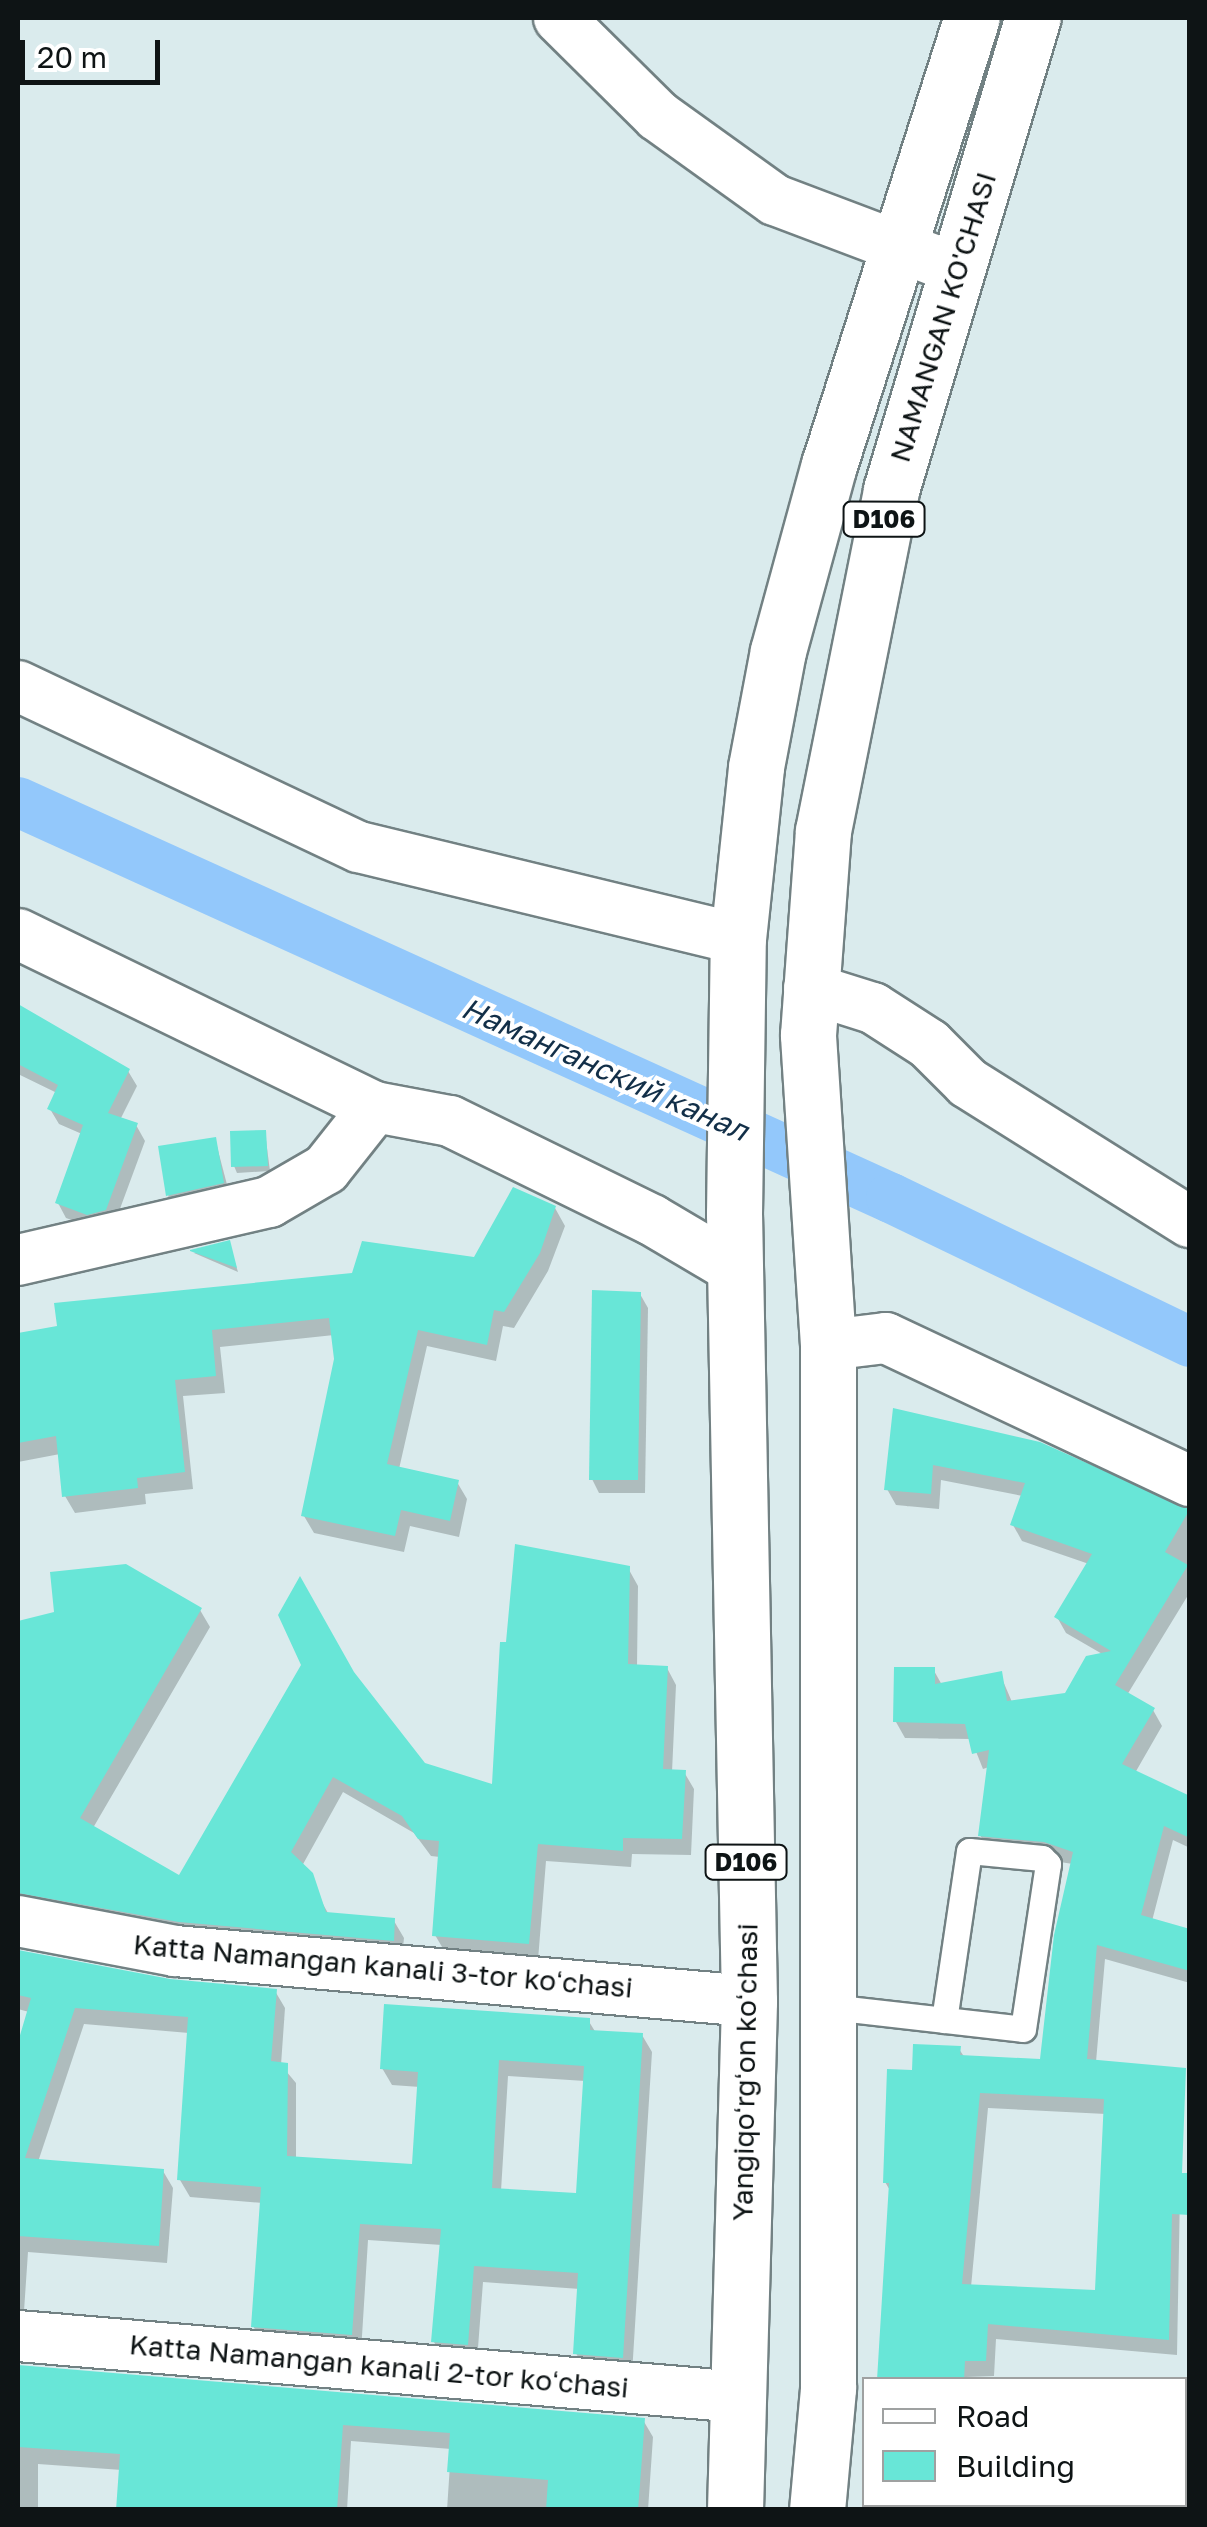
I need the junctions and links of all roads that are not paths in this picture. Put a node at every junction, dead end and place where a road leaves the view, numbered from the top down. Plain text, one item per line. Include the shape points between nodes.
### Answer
1 (559, 18) edge
2 (972, 18) edge
3 (1033, 18) edge
4 (896, 248) junction
5 (958, 269) junction
6 (18, 686) edge
7 (18, 934) edge
8 (738, 939) junction
9 (809, 1012) junction
10 (375, 1107) junction
11 (1190, 1222) edge
12 (18, 1260) edge
13 (735, 1270) junction
14 (828, 1345) junction
15 (1190, 1481) edge
16 (18, 1921) edge
17 (749, 2001) junction
18 (831, 2007) junction
19 (944, 2020) junction
20 (18, 2336) edge
21 (740, 2397) junction
22 (735, 2510) edge
23 (817, 2510) edge

1 - 4 street via 658,116 776,200
2 - 4 main road, D106
3 - 5 main road, NAMANGAN KO'CHASI / D106
4 - 5 street
4 - 8 main road, D106 via 778,651 756,767
5 - 9 main road, NAMANGAN KO'CHASI / D106 via 891,490 851,665 822,831
6 - 8 street via 359,847
7 - 10 street
8 - 13 main road, Yangiqoʻrgʻon koʻchasi / D106
9 - 11 street via 873,1008 929,1044 968,1083
9 - 14 main road, D106
10 - 12 street via 326,1169 269,1202
10 - 13 street via 450,1121 652,1220
13 - 17 main road, Yangiqoʻrgʻon koʻchasi / D106
14 - 15 street via 886,1338
14 - 18 main road, D106
16 - 17 street, Katta Namangan kanali 3-tor koʻchasi via 175,1951
17 - 21 main road, Yangiqoʻrgʻon koʻchasi / D106
18 - 19 lane
18 - 23 main road, D106 via 828,2388
19 - 19 lane via 1023,2029 1048,1864 1042,1858 969,1851
20 - 21 street, Katta Namangan kanali 2-tor koʻchasi
21 - 22 main road, Yangiqoʻrgʻon koʻchasi / D106

